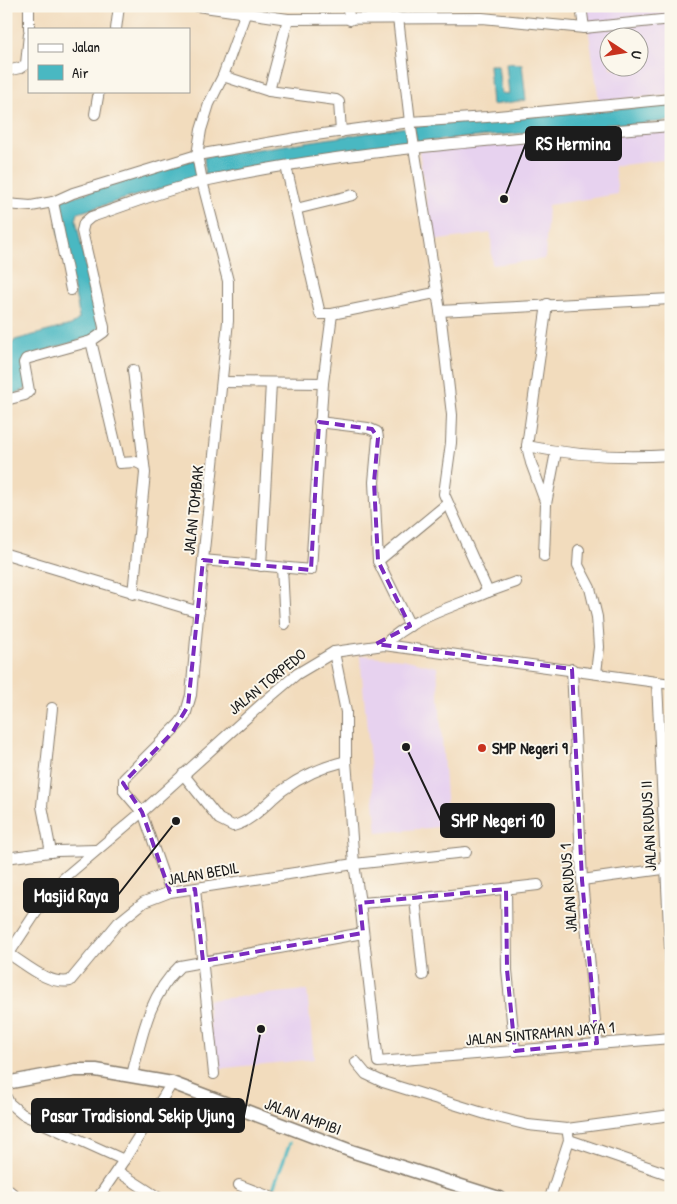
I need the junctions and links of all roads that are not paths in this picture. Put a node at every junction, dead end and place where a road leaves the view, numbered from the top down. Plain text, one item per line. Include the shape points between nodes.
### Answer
1 (29, 6) edge
2 (119, 6) edge
3 (197, 6) edge
4 (347, 6) edge
5 (483, 6) edge
6 (581, 6) edge
7 (247, 10) edge
8 (398, 18) junction
9 (482, 18) junction
10 (671, 19) edge
11 (288, 20) junction
12 (350, 20) junction
13 (29, 28) edge
14 (116, 28) edge
15 (584, 28) junction
16 (28, 44) edge
17 (6, 71) edge
18 (223, 76) junction
19 (269, 91) junction
20 (99, 92) edge
21 (671, 99) edge
22 (95, 114) dead end
23 (410, 123) junction
24 (671, 126) edge
25 (340, 132) junction
26 (413, 145) junction
27 (198, 157) junction
28 (286, 166) junction
29 (201, 180) junction
30 (353, 195) dead end
31 (53, 202) junction
32 (6, 204) edge
33 (296, 209) junction
34 (71, 290) dead end
35 (435, 293) junction
36 (671, 299) edge
37 (547, 304) junction
38 (440, 311) junction
39 (332, 314) junction
40 (91, 341) junction
41 (133, 370) dead end
42 (222, 382) junction
43 (271, 383) junction
44 (323, 383) junction
45 (6, 400) edge
46 (319, 422) junction
47 (527, 446) junction
48 (556, 452) junction
49 (671, 455) edge
50 (144, 466) junction
51 (447, 504) junction
52 (546, 504) junction
53 (579, 550) dead end
54 (6, 554) edge
55 (544, 556) dead end
56 (203, 560) junction
57 (378, 561) junction
58 (261, 566) junction
59 (282, 568) junction
60 (516, 582) dead end
61 (488, 592) junction
62 (134, 594) junction
63 (199, 612) junction
64 (285, 624) dead end
65 (410, 626) junction
66 (384, 645) junction
67 (334, 652) junction
68 (572, 670) junction
69 (596, 673) junction
70 (657, 683) junction
71 (671, 684) edge
72 (52, 708) dead end
73 (346, 761) junction
74 (183, 774) junction
75 (142, 812) junction
76 (96, 850) junction
77 (51, 852) junction
78 (466, 852) dead end
79 (6, 858) edge
80 (354, 864) junction
81 (668, 868) edge
82 (582, 880) junction
83 (538, 885) dead end
84 (195, 889) junction
85 (506, 889) junction
86 (170, 892) junction
87 (415, 900) junction
88 (360, 903) junction
89 (363, 933) junction
90 (8, 956) edge
91 (203, 960) junction
92 (671, 968) edge
93 (422, 975) dead end
94 (671, 1038) edge
95 (597, 1043) junction
96 (515, 1051) junction
97 (356, 1062) dead end
98 (214, 1074) dead end
99 (132, 1075) junction
100 (6, 1083) edge
101 (172, 1083) junction
102 (6, 1097) edge
103 (671, 1115) edge
104 (568, 1129) junction
105 (569, 1140) junction
106 (124, 1160) junction
107 (117, 1171) junction
108 (671, 1175) edge
109 (239, 1185) dead end
110 (6, 1188) edge
111 (270, 1197) edge
112 (18, 1198) edge
113 (98, 1198) edge
114 (159, 1198) edge
115 (499, 1198) edge
116 (550, 1198) edge

1 - 13 street
2 - 14 street
3 - 7 street
4 - 12 street
5 - 9 street
6 - 15 street
7 - 11 street
7 - 18 street, JALAN TOMBAK
8 - 9 street
8 - 12 street
8 - 23 street
9 - 15 street
10 - 15 street
11 - 12 street
11 - 19 street
16 - 17 street via 26,64
18 - 19 street
18 - 27 street, JALAN TOMBAK via 203,122
19 - 25 street via 336,100 339,102
20 - 22 street
21 - 23 street
23 - 25 street
23 - 26 street
24 - 26 street
25 - 27 street
26 - 28 street
26 - 35 street
27 - 29 street, JALAN TOMBAK
27 - 31 street via 73,193
28 - 29 street
28 - 33 street
29 - 40 street via 91,216 84,223 82,231 104,327 101,335
29 - 42 street, JALAN TOMBAK via 228,282
30 - 33 street
31 - 32 street via 31,206
31 - 34 street
33 - 39 street via 320,314
35 - 38 street
35 - 39 street
36 - 37 street
37 - 38 street
37 - 47 street
38 - 51 street via 452,414 444,486
39 - 44 street
40 - 45 street via 26,359 29,391
40 - 50 street via 120,464 136,462
41 - 50 street
42 - 43 street
42 - 56 street, JALAN TOMBAK
43 - 44 street
43 - 58 street
44 - 46 street
46 - 57 street via 372,429 378,434 374,482
46 - 59 street via 311,570
47 - 48 street
47 - 52 street
48 - 49 street via 622,458
48 - 52 street
50 - 62 street
51 - 57 street
51 - 61 street
52 - 55 street
53 - 69 street via 578,565 591,589 597,617 599,647
54 - 62 street
56 - 58 street
56 - 63 street, JALAN TOMBAK
57 - 65 street
58 - 59 street
59 - 64 street
60 - 61 street
61 - 65 street
62 - 63 street
63 - 75 street, JALAN TOMBAK via 192,695 185,716 172,733 141,760 123,784 124,791
65 - 66 street via 392,636
66 - 67 street, JALAN TORPEDO
66 - 68 street, JALAN TORPEDO
67 - 73 street via 346,712
67 - 74 street, JALAN TORPEDO via 297,674
68 - 69 street, JALAN TORPEDO
68 - 82 street, JALAN RUDUS 1
69 - 70 street, JALAN TORPEDO
70 - 71 street, JALAN TORPEDO
70 - 81 street, JALAN RUDUS II
72 - 77 street via 42,806
73 - 74 street via 306,774 246,821 233,826 219,819
73 - 80 street
74 - 75 street, JALAN TORPEDO
75 - 76 street, JALAN TORPEDO
75 - 86 street
76 - 77 street
76 - 90 street, JALAN TORPEDO via 64,878
77 - 79 street
78 - 80 street, JALAN BEDIL
80 - 84 street, JALAN BEDIL
80 - 88 street
81 - 82 street
81 - 92 street, JALAN RUDUS II
82 - 95 street, JALAN RUDUS 1
83 - 85 street
84 - 86 street, JALAN BEDIL
84 - 91 street
85 - 87 street
85 - 96 street via 507,970
86 - 90 street, JALAN BEDIL via 144,902 118,923 70,981 60,983 49,979
87 - 88 street
87 - 93 street
88 - 89 street
89 - 91 street
89 - 96 street, JALAN SINTRAMAN JAYA 1 via 378,1062
91 - 98 street
91 - 99 street via 180,966 164,984 149,1013
94 - 95 street, JALAN SINTRAMAN JAYA 1
95 - 96 street, JALAN SINTRAMAN JAYA 1
97 - 104 street via 366,1074 383,1082 488,1116 528,1126
99 - 100 street, JALAN AMPIBI via 75,1070
99 - 101 street, JALAN AMPIBI
101 - 106 street
101 - 115 street, JALAN AMPIBI via 354,1152
102 - 106 street via 22,1114
103 - 104 street
104 - 105 street
105 - 108 street
105 - 116 street
106 - 107 street
107 - 113 street
107 - 114 street
109 - 111 street
110 - 112 street

